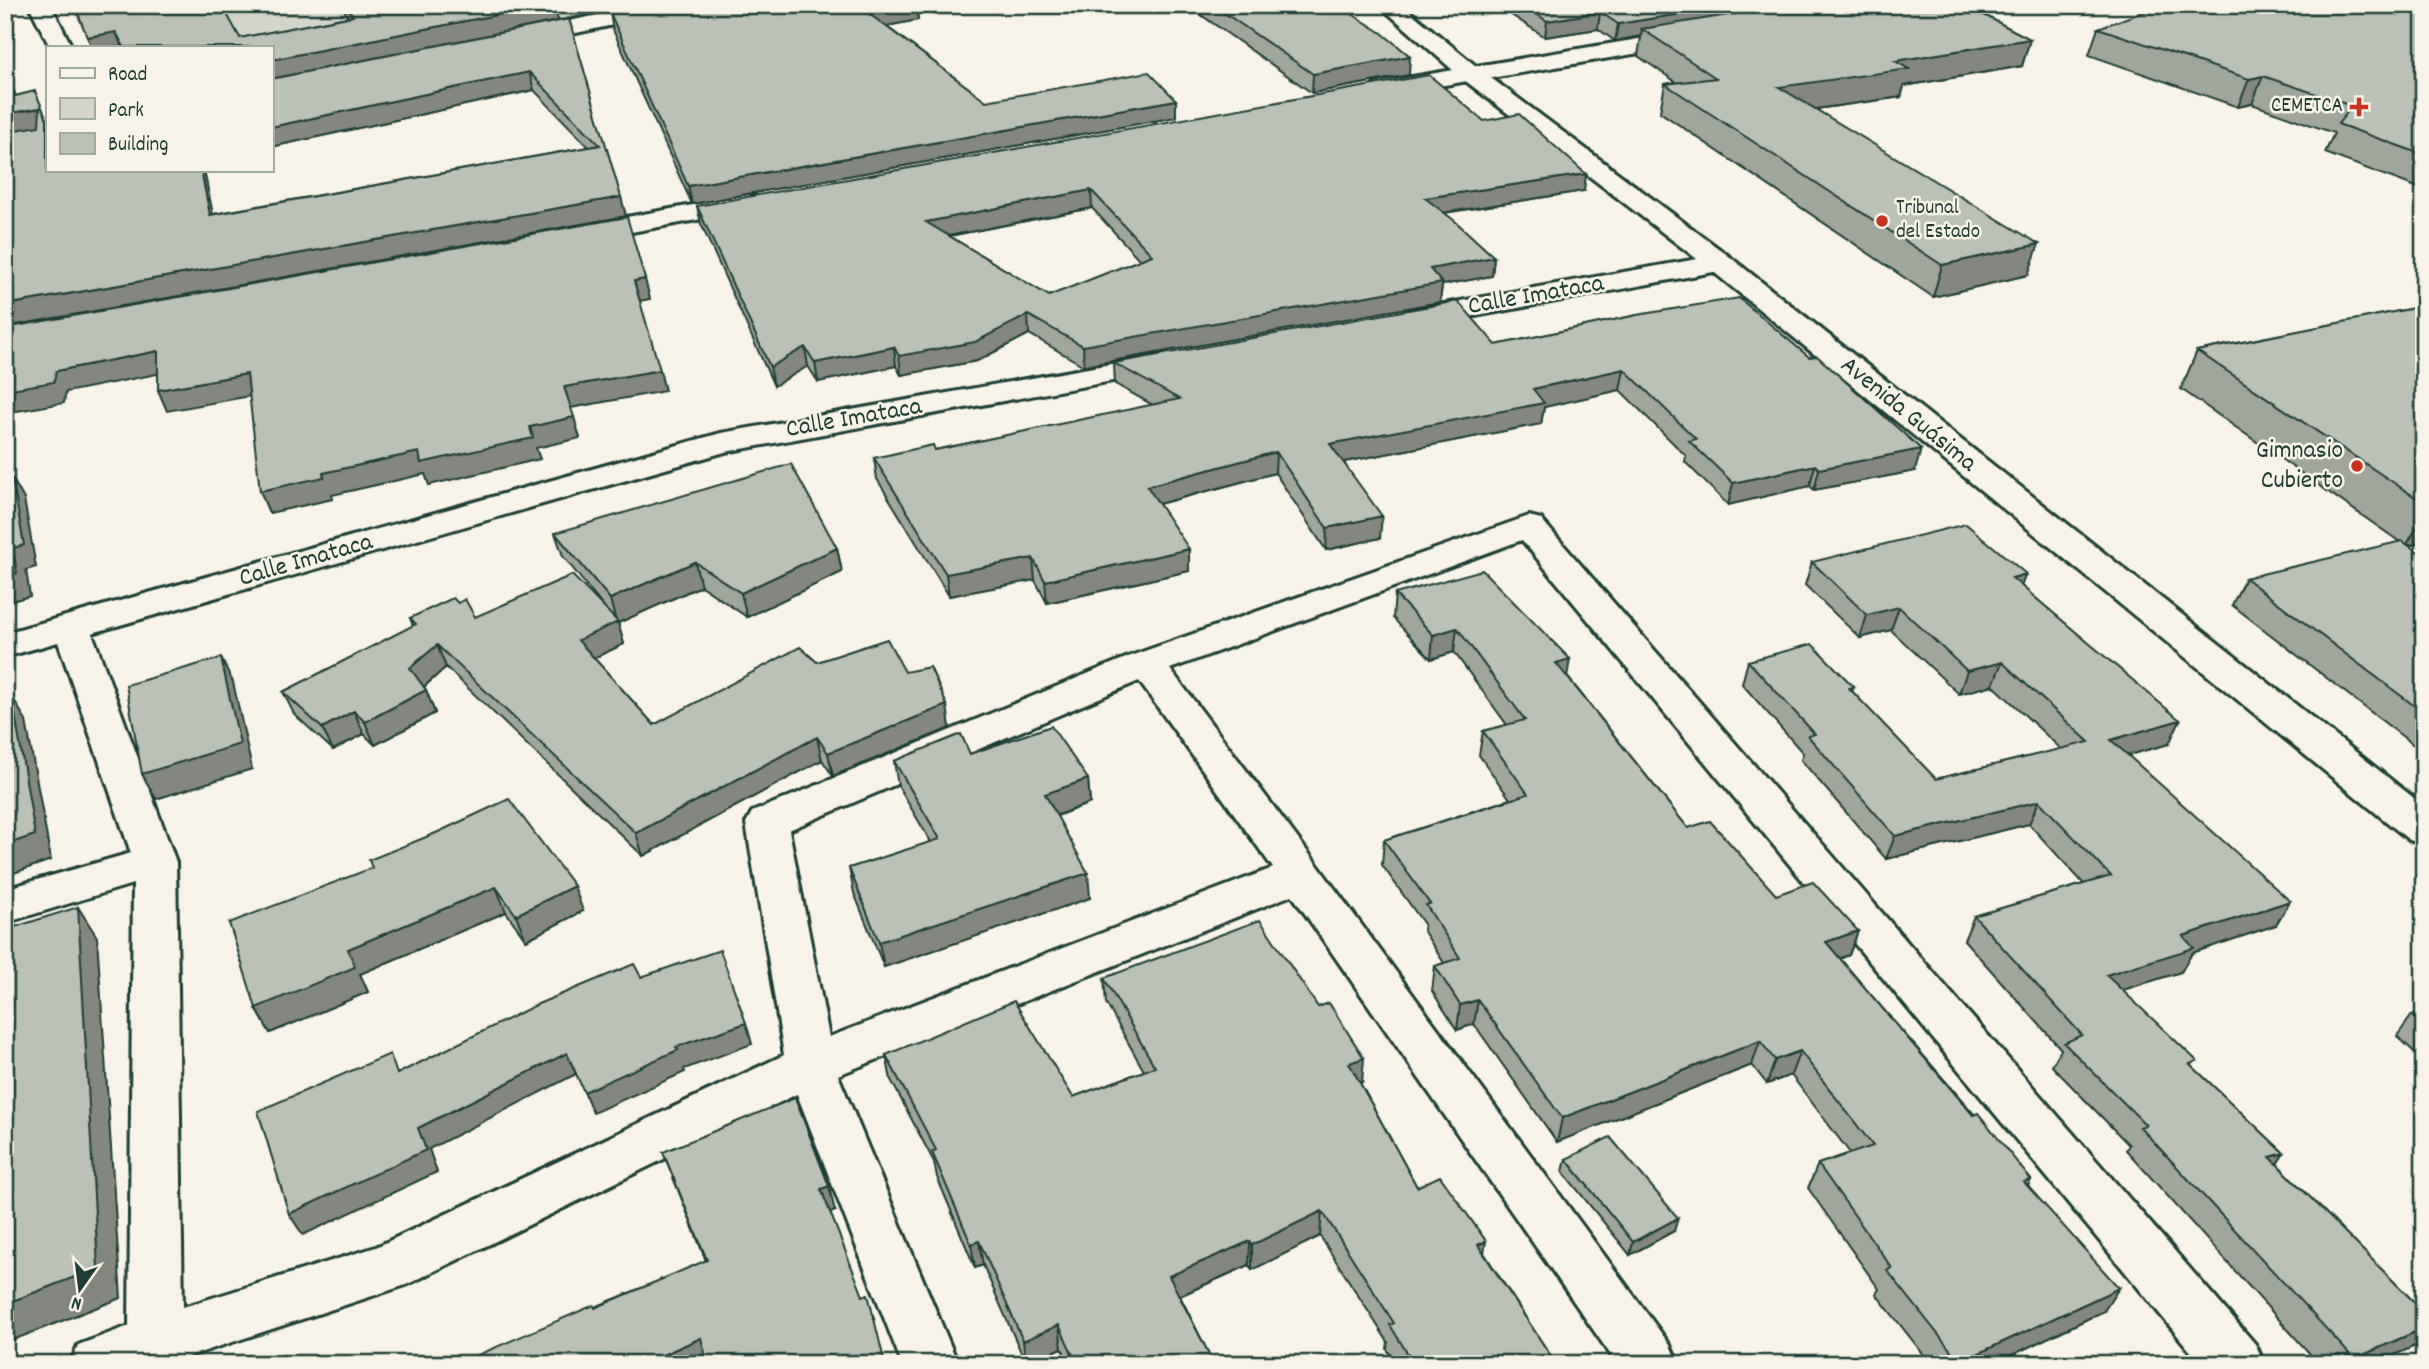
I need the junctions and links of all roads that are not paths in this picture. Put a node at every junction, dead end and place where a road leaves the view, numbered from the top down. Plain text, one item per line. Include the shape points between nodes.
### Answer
1 (40, 5) edge
2 (679, 5) edge
3 (1388, 5) edge
4 (1716, 33) edge
5 (502, 41) edge
6 (60, 46) edge
7 (1471, 74) junction
8 (1362, 93) edge
9 (777, 197) edge
10 (547, 240) edge
11 (1720, 263) junction
12 (1391, 323) edge
13 (1200, 357) edge
14 (71, 627) junction
15 (5, 646) edge
16 (1146, 664) junction
17 (2424, 829) edge
18 (155, 862) junction
19 (1301, 874) junction
20 (5, 906) edge
21 (810, 1065) junction
22 (155, 1353) edge
23 (98, 1364) edge
24 (930, 1364) edge
25 (1650, 1364) edge
26 (2236, 1364) edge

1 - 6 street
2 - 5 street
3 - 7 street, Avenida Guásima
4 - 7 street
7 - 8 street
7 - 11 street, Avenida Guásima
9 - 10 street
11 - 12 street, Calle Imataca
11 - 17 street, Avenida Guásima
13 - 14 street, Calle Imataca via 721,443
14 - 15 street, Calle Imataca
14 - 18 street
16 - 19 street
16 - 21 street via 767,823
16 - 26 street via 1529,526
18 - 20 street
18 - 22 street
19 - 21 street
19 - 25 street
21 - 22 street via 387,1268
21 - 24 street
22 - 23 street

